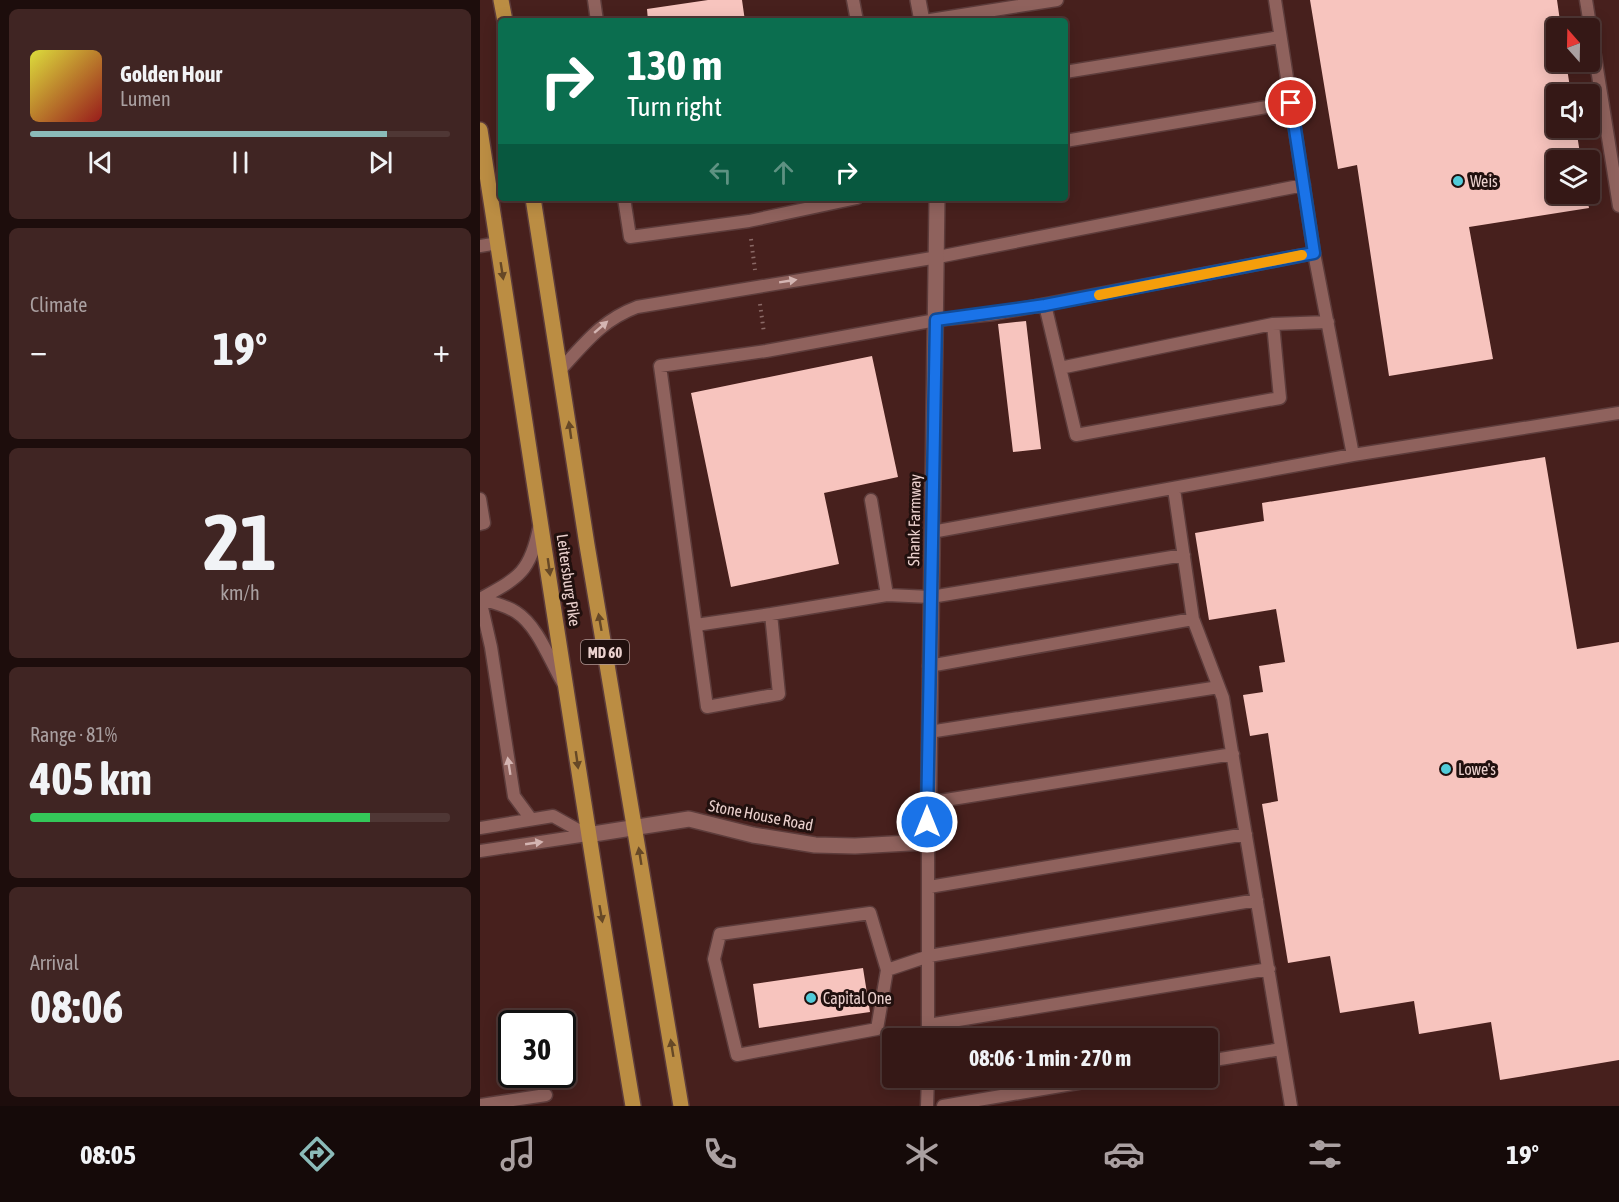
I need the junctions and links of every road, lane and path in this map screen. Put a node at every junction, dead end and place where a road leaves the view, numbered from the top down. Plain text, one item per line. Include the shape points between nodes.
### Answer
1 (501, 0) edge
2 (594, 0) edge
3 (853, 0) edge
4 (918, 0) edge
5 (1057, 0) edge
6 (1275, 0) edge
7 (1586, 0) edge
8 (983, 5) edge
9 (504, 18) edge
10 (597, 18) edge
11 (856, 18) edge
12 (922, 18) edge
13 (934, 18) edge
14 (1280, 37) junction
15 (1068, 72) edge
16 (1291, 103) junction
17 (480, 130) edge
18 (1068, 140) edge
19 (483, 172) edge
20 (1304, 185) junction
21 (533, 201) edge
22 (624, 201) edge
23 (843, 201) edge
24 (937, 201) edge
25 (1619, 206) edge
26 (498, 243) junction
27 (480, 246) edge
28 (1314, 253) junction
29 (938, 257) junction
30 (1045, 305) junction
31 (936, 320) junction
32 (1328, 322) junction
33 (1273, 324) junction
34 (1060, 368) junction
35 (561, 369) junction
36 (1619, 413) edge
37 (1353, 454) junction
38 (1174, 489) junction
39 (480, 499) edge
40 (871, 500) dead end
41 (541, 515) junction
42 (480, 524) edge
43 (932, 532) junction
44 (1184, 555) junction
45 (887, 595) junction
46 (932, 597) junction
47 (480, 599) edge
48 (771, 614) junction
49 (1193, 619) junction
50 (696, 625) junction
51 (929, 666) junction
52 (1219, 687) junction
53 (566, 689) junction
54 (929, 732) junction
55 (1233, 754) junction
56 (927, 803) junction
57 (531, 819) junction
58 (480, 828) edge
59 (636, 828) junction
60 (1246, 834) junction
61 (587, 835) junction
62 (928, 842) junction
63 (480, 851) edge
64 (929, 887) junction
65 (1257, 900) junction
66 (929, 956) junction
67 (1269, 969) junction
68 (887, 970) junction
69 (928, 1028) edge
70 (950, 1028) edge
71 (1281, 1048) junction
72 (1218, 1059) edge
73 (928, 1088) edge
74 (1049, 1088) edge
75 (546, 1095) dead end
76 (480, 1105) edge
77 (633, 1106) edge
78 (681, 1106) edge
79 (927, 1106) edge
80 (943, 1106) edge
81 (1291, 1106) edge

1 - 9 main road
2 - 10 lane
3 - 11 lane
4 - 12 street
5 - 8 lane
6 - 14 lane
7 - 25 lane
8 - 13 lane
14 - 15 lane
14 - 16 lane
16 - 18 lane
16 - 20 lane
17 - 19 main road, Leitersburg Pike / MD 60
19 - 26 main road, Leitersburg Pike / MD 60
20 - 28 lane
20 - 29 lane
21 - 35 main road, Leitersburg Pike / MD 60
22 - 23 lane via 630,237 749,221
24 - 29 street, Shank Farmway
26 - 27 lane
26 -> 41 main road, Leitersburg Pike / MD 60
28 - 30 lane
28 - 32 lane
29 - 31 street, Shank Farmway
35 -> 29 lane via 615,315 637,307
30 - 31 lane
30 - 34 lane
31 - 43 street, Shank Farmway
31 - 50 lane via 660,366
32 - 33 lane
32 - 37 lane
33 - 34 lane
33 - 34 lane via 1280,398 1076,435
59 -> 35 main road, Leitersburg Pike / MD 60
36 - 37 lane
37 - 38 lane
38 - 43 lane
38 - 44 lane
39 - 42 lane via 484,523
40 - 45 lane
41 - 47 lane via 534,553 523,570
41 -> 53 main road, Leitersburg Pike / MD 60
43 - 46 street, Shank Farmway
44 - 46 lane
44 - 49 lane
45 - 46 lane
45 - 48 lane
46 - 51 street, Shank Farmway
47 - 53 lane via 506,606 524,618
57 -> 47 lane via 513,791
48 - 50 lane
48 - 50 lane via 779,694 707,707
49 - 51 lane
49 - 52 lane
51 - 54 street, Shank Farmway
52 - 54 lane
52 - 55 lane
53 -> 61 main road, Leitersburg Pike / MD 60
54 - 56 street, Shank Farmway
55 - 56 lane
55 - 60 lane
56 - 62 street, Shank Farmway
57 - 58 lane
57 - 61 lane via 553,816
59 - 61 street, Stone House Road
59 - 62 street, Stone House Road via 689,819 815,845
78 -> 59 main road, Leitersburg Pike / MD 60
60 - 64 lane
60 - 65 lane
63 -> 61 lane
61 -> 77 main road, Leitersburg Pike / MD 60
62 - 64 lane
64 - 66 lane
65 - 66 lane
65 - 67 lane
66 - 68 lane
66 - 69 lane
67 - 70 lane
67 - 71 lane
68 - 68 lane via 877,1029 736,1055 714,959 720,934 870,914
71 - 72 lane
71 - 81 lane
73 - 79 lane
74 - 80 lane
75 - 76 lane

